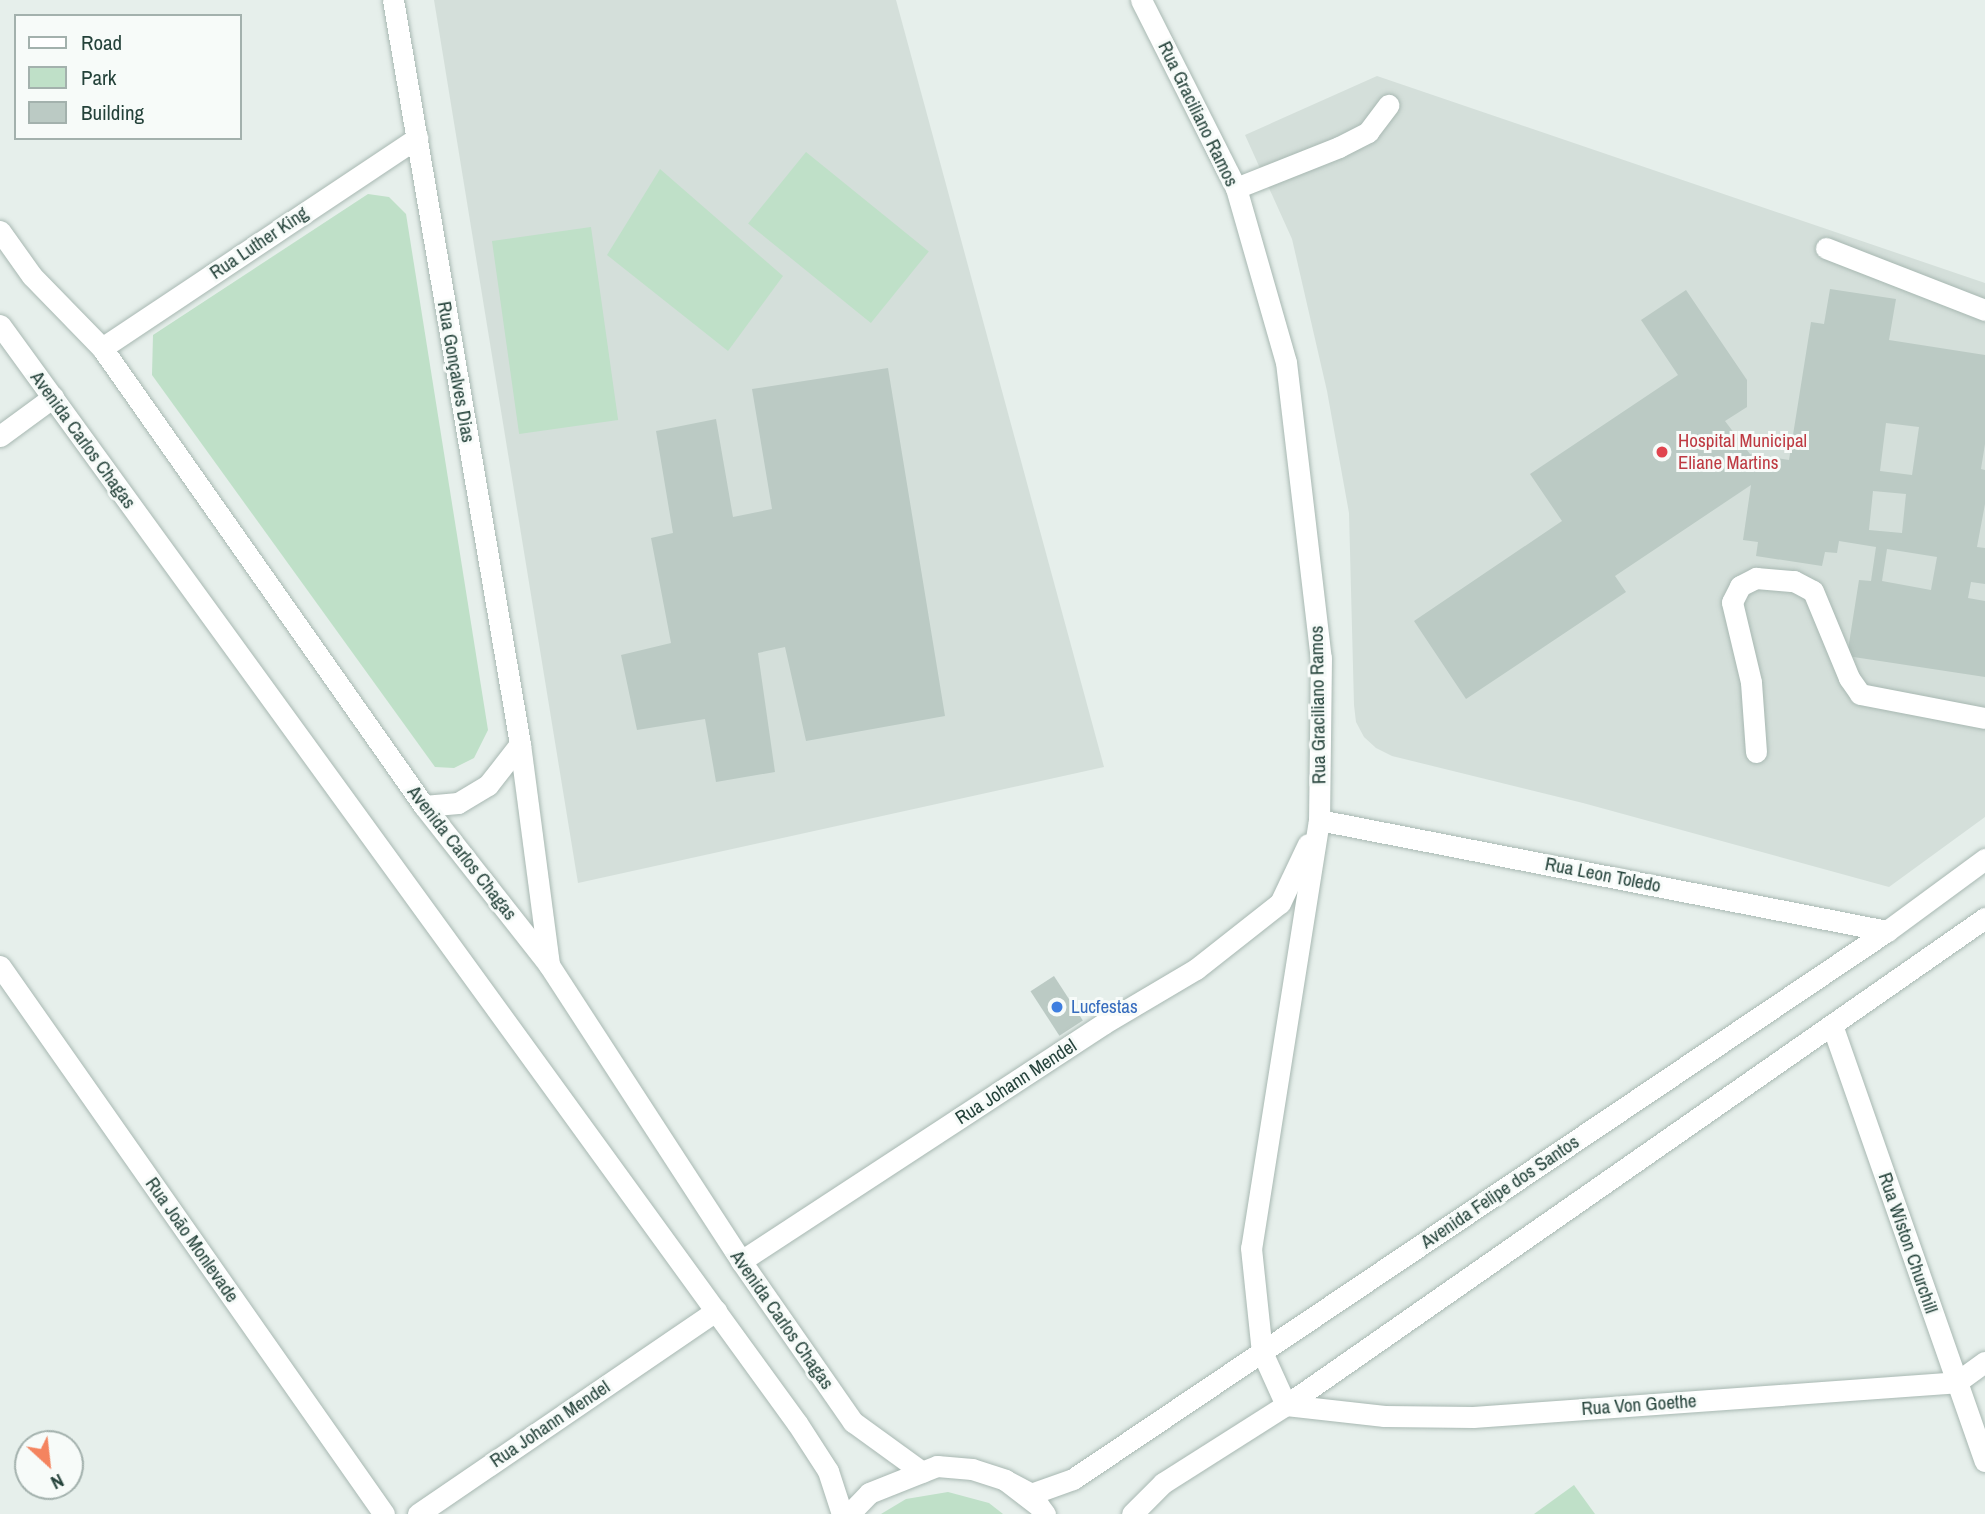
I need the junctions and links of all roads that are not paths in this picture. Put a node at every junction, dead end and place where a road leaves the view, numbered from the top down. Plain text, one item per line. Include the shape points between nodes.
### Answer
1 (393, 0) edge
2 (1141, 0) edge
3 (1388, 105) dead end
4 (416, 138) junction
5 (1236, 188) junction
6 (0, 231) edge
7 (1826, 248) dead end
8 (1985, 310) edge
9 (0, 325) edge
10 (102, 348) junction
11 (52, 397) junction
12 (0, 436) edge
13 (1985, 719) edge
14 (520, 744) junction
15 (1756, 752) dead end
16 (424, 806) junction
17 (1319, 820) junction
18 (1985, 859) edge
19 (1985, 918) edge
20 (1887, 931) junction
21 (550, 965) junction
22 (0, 966) edge
23 (1832, 1025) junction
24 (741, 1261) junction
25 (716, 1311) junction
26 (1262, 1352) junction
27 (1985, 1362) edge
28 (1956, 1382) junction
29 (1286, 1405) junction
30 (1985, 1461) edge
31 (922, 1472) junction
32 (1005, 1480) junction
33 (384, 1514) edge
34 (418, 1514) edge
35 (842, 1514) edge
36 (849, 1514) edge
37 (1045, 1514) edge
38 (1132, 1514) edge

1 - 4 street, Rua Gonçalves Dias
2 - 5 street, Rua Graciliano Ramos
3 - 5 street via 1368,132
4 - 10 street, Rua Luther King
4 - 14 street, Rua Gonçalves Dias
5 - 17 street, Rua Graciliano Ramos via 1286,362 1321,658
6 - 10 street, Avenida Carlos Chagas via 32,276
7 - 8 street
9 - 11 street, Avenida Carlos Chagas
10 - 16 street, Avenida Carlos Chagas
11 - 12 street
11 - 25 street, Avenida Carlos Chagas
13 - 15 street via 1860,694 1813,591 1794,581 1756,578 1740,586 1732,602 1751,682
14 - 16 street via 488,785 458,803
14 - 21 street, Rua Gonçalves Dias
16 - 21 street, Avenida Carlos Chagas
17 - 20 street, Rua Leon Toledo
17 - 24 street, Rua Johann Mendel via 1280,904 1196,969 1103,1024
17 - 26 street, Rua Graciliano Ramos via 1251,1248
18 - 20 street, Avenida Felipe dos Santos
19 - 23 street
20 - 26 street, Avenida Felipe dos Santos
21 - 24 street, Avenida Carlos Chagas
22 - 33 street, Rua João Monlevade
23 - 28 street, Rua Wiston Churchill
23 - 29 street
24 - 31 street, Avenida Carlos Chagas via 853,1422
25 - 34 street, Rua Johann Mendel
25 - 35 street, Avenida Carlos Chagas via 828,1471
26 - 29 street, Rua Graciliano Ramos
26 - 32 street, Avenida Felipe dos Santos via 1073,1479 1031,1494
27 - 28 street
28 - 29 street, Rua Von Goethe via 1473,1417 1384,1416
28 - 30 street, Rua Wiston Churchill
29 - 38 street via 1163,1483
31 - 32 street, Avenida Felipe dos Santos via 937,1466 972,1469
31 - 36 street, Avenida Felipe dos Santos via 869,1493
32 - 37 street

